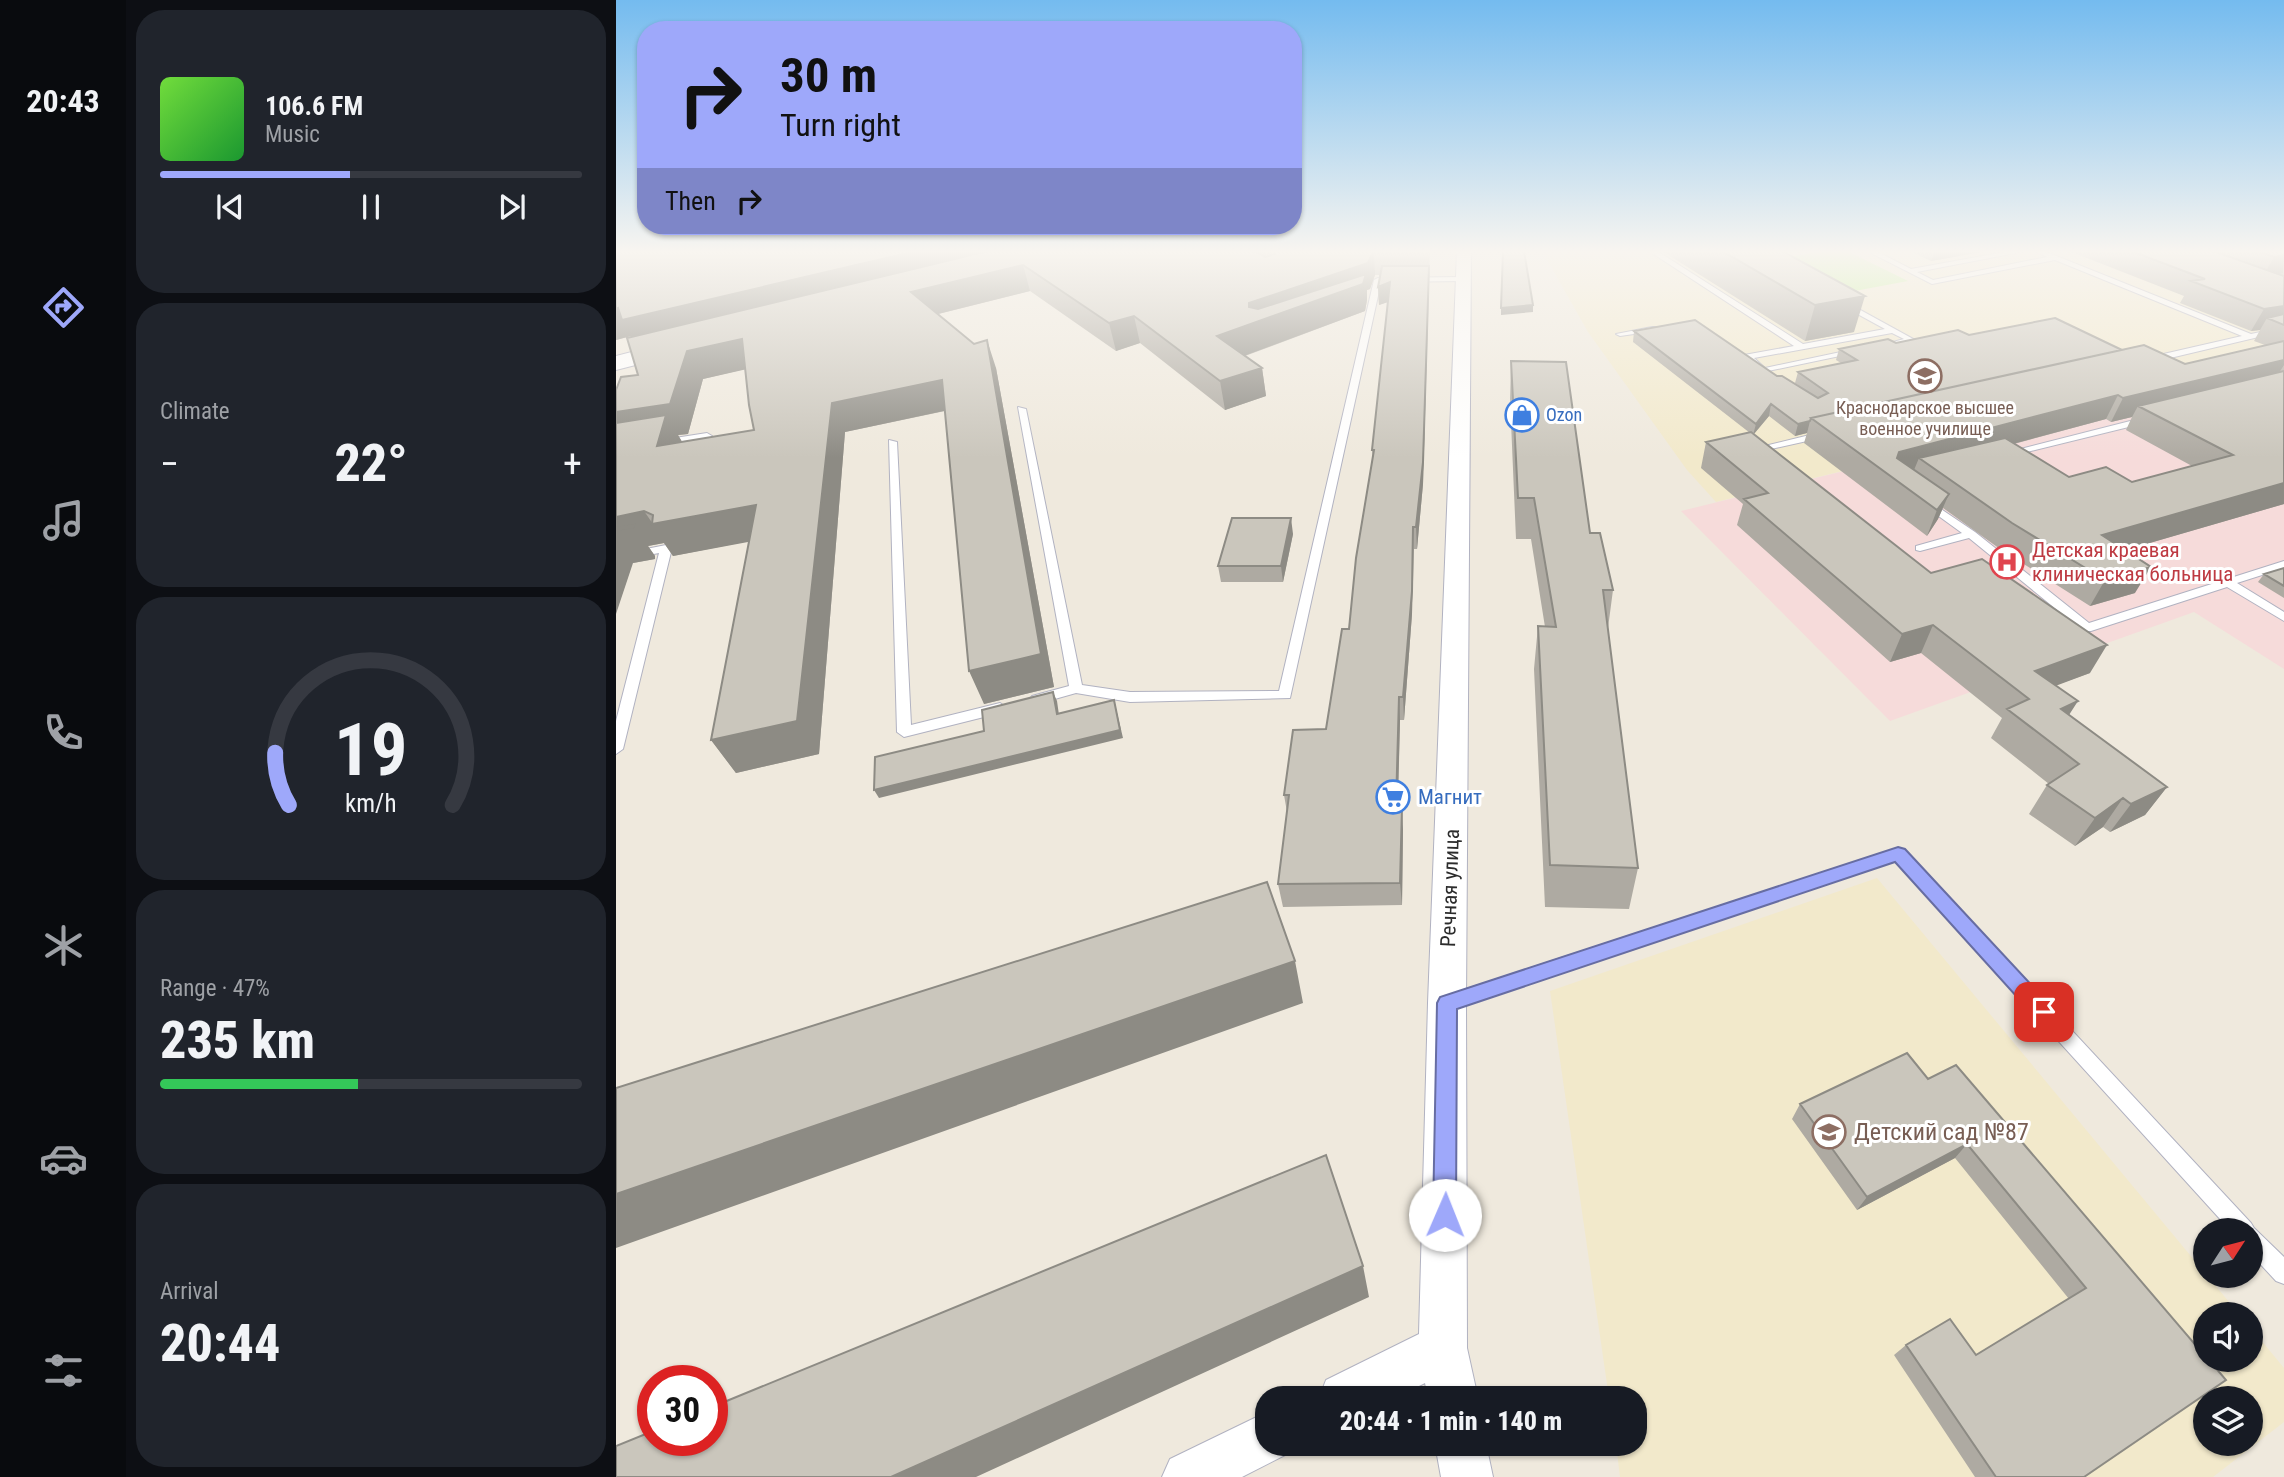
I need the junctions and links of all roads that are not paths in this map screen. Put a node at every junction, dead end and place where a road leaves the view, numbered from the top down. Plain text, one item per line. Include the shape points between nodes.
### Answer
1 (1369, 320) edge
2 (1463, 320) edge
3 (1759, 320) edge
4 (1875, 320) edge
5 (2209, 320) edge
6 (1657, 328) edge
7 (2284, 329) edge
8 (1893, 330) junction
9 (1620, 334) dead end
10 (2252, 337) junction
11 (703, 341) edge
12 (1888, 345) edge
13 (1802, 347) junction
14 (1736, 350) edge
15 (1861, 351) edge
16 (1747, 357) junction
17 (2142, 362) edge
18 (616, 363) edge
19 (1766, 370) junction
20 (1776, 377) edge
21 (1021, 409) dead end
22 (2153, 418) edge
23 (1836, 432) edge
24 (707, 436) edge
25 (892, 442) dead end
26 (655, 444) edge
27 (1743, 453) edge
28 (1990, 458) edge
29 (1917, 496) edge
30 (1971, 534) junction
31 (1920, 548) dead end
32 (616, 558) edge
33 (2284, 564) edge
34 (2229, 583) junction
35 (2284, 617) edge
36 (1076, 689) junction
37 (1023, 702) edge
38 (1010, 705) edge
39 (616, 750) edge
40 (1447, 1003) junction
41 (2233, 1218) edge
42 (2263, 1251) edge
43 (2284, 1273) edge
44 (1443, 1348) junction
45 (1368, 1386) edge
46 (1450, 1386) edge
47 (1255, 1443) edge
48 (1463, 1456) edge
49 (1188, 1477) edge
50 (1467, 1477) edge

1 - 36 lane via 1286,695 1130,697
2 - 40 street, Речная улица
3 - 13 lane
4 - 8 lane
5 - 10 lane
6 - 9 lane
7 - 10 lane
8 - 12 lane via 1911,340
8 - 13 lane
10 - 17 lane
11 - 18 main road
13 - 16 lane
14 - 16 lane
15 - 19 lane
16 - 19 lane
19 - 20 lane
21 - 36 lane
22 - 28 lane
23 - 27 lane
24 - 26 lane
25 - 38 lane via 904,732
29 - 30 lane
30 - 31 lane
30 - 34 lane via 2087,628
32 - 39 lane via 667,548
33 - 34 lane
34 - 35 lane
36 - 37 lane
40 - 41 lane via 1898,854
40 - 44 street, Речная улица
42 - 43 lane
44 - 45 street
44 - 46 street, Речная улица
47 - 49 street
48 - 50 street

